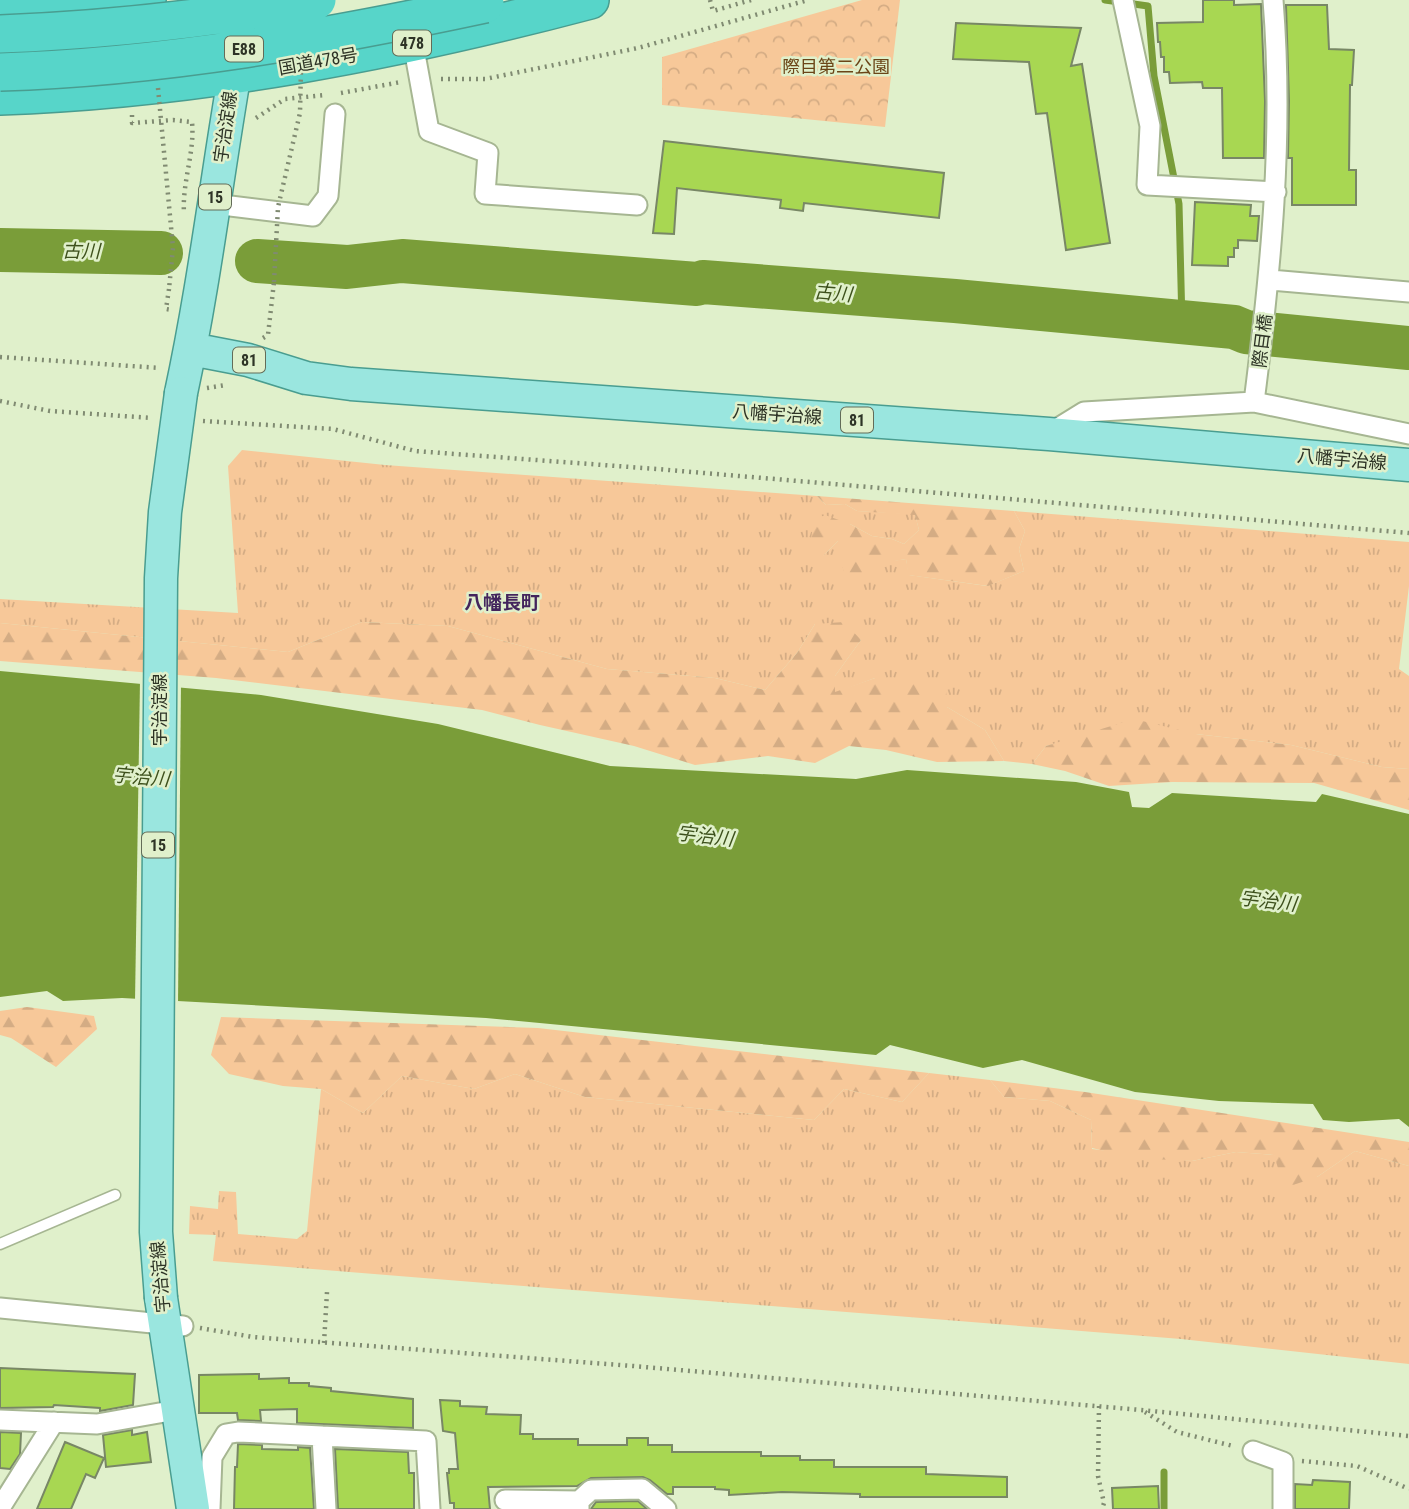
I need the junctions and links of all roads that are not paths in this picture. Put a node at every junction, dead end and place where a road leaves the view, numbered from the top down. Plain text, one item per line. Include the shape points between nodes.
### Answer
1 (147, 0) edge
2 (248, 0) edge
3 (317, 0) edge
4 (590, 0) edge
5 (1123, 0) edge
6 (1273, 0) edge
7 (492, 2) edge
8 (0, 12) edge
9 (0, 34) edge
10 (413, 43) junction
11 (0, 72) edge
12 (233, 75) junction
13 (0, 96) edge
14 (335, 114) dead end
15 (1276, 192) junction
16 (214, 204) junction
17 (637, 205) dead end
18 (1270, 279) junction
19 (1409, 292) edge
20 (191, 349) junction
21 (1254, 402) junction
22 (1049, 433) junction
23 (1409, 434) edge
24 (1409, 465) edge
25 (115, 1195) dead end
26 (0, 1244) edge
27 (0, 1308) edge
28 (169, 1315) junction
29 (176, 1410) junction
30 (0, 1420) edge
31 (54, 1422) junction
32 (322, 1436) junction
33 (1252, 1451) road end
34 (506, 1500) dead end
35 (579, 1505) edge
36 (0, 1508) edge
37 (192, 1509) edge
38 (210, 1509) edge
39 (326, 1509) edge
40 (430, 1509) edge
41 (666, 1509) edge
42 (1283, 1509) edge

1 - 8 highway
2 - 12 main road, 宇治淀線 / 15
3 - 9 highway, E88, bridge via 142,24
4 - 10 highway, 国道478号 / 478
5 - 15 street via 1150,126 1147,185
6 - 15 street, 際目橋
7 - 11 highway, E88, bridge via 270,46
10 - 12 highway, 国道478号 / 478
10 - 17 street via 429,131 488,153 485,194
12 - 13 highway, 国道478号 / 478
12 - 16 main road, 宇治淀線 / 15
14 - 16 street via 328,196 313,216
15 - 18 street, 際目橋
16 - 20 main road, 宇治淀線 / 15
18 - 19 street
18 - 21 street, 際目橋
20 - 22 main road, 八幡宇治線 / 81 via 306,378 351,384
20 - 28 main road, 宇治淀線 / 15, bridge via 165,512 159,642 156,1232
21 - 22 street via 1084,412
21 - 23 street
22 - 24 main road, 八幡宇治線 / 81
25 - 26 lane
27 - 28 street
28 - 29 main road, 宇治淀線 / 15
29 - 31 street via 97,1424
29 - 37 main road, 宇治淀線 / 15
30 - 31 street
31 - 36 street
32 - 38 street via 226,1434 212,1457
32 - 39 street
32 - 40 street via 426,1441
33 - 42 street via 1283,1462
34 - 35 street
35 - 41 street via 591,1490 642,1489

